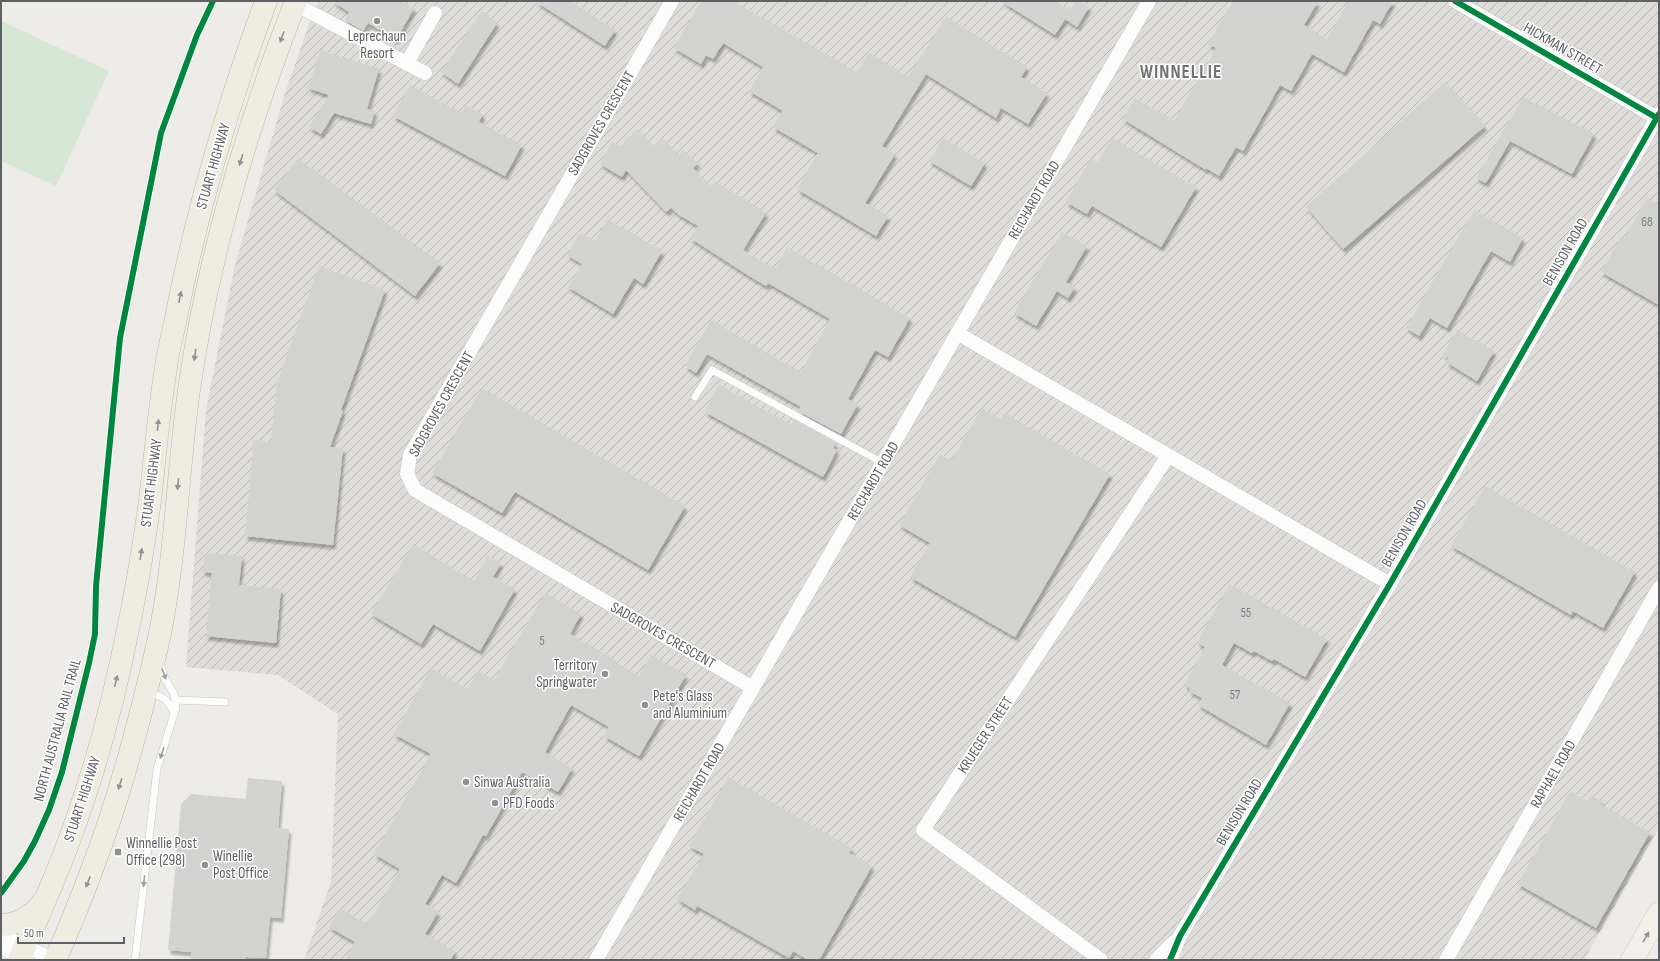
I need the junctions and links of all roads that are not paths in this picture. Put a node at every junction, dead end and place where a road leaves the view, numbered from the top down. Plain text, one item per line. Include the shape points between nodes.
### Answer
1 (266, 1) edge
2 (672, 1) edge
3 (1149, 1) edge
4 (1455, 1) edge
5 (296, 3) edge
6 (435, 13) dead end
7 (407, 63) junction
8 (425, 73) dead end
9 (1658, 116) edge
10 (175, 321) junction
11 (199, 326) junction
12 (958, 333) junction
13 (695, 397) dead end
14 (1168, 456) junction
15 (883, 463) junction
16 (1390, 584) junction
17 (1659, 588) edge
18 (157, 647) junction
19 (753, 688) junction
20 (145, 691) junction
21 (176, 700) junction
22 (225, 702) dead end
23 (174, 716) junction
24 (70, 840) junction
25 (49, 891) junction
26 (1659, 914) edge
27 (1, 925) edge
28 (1, 935) edge
29 (1180, 936) junction
30 (1, 948) edge
31 (23, 956) edge
32 (55, 960) edge
33 (135, 960) edge
34 (596, 960) edge
35 (1101, 960) edge
36 (1156, 960) edge
37 (1170, 960) edge
38 (1446, 960) edge
39 (1632, 960) edge

10 -> 1 highway, STUART HIGHWAY via 204,194 248,48
2 - 19 street, SADGROVES CRESCENT via 410,455 407,474 414,490
3 - 12 street, REICHARDT ROAD
4 - 9 street, HICKMAN STREET
5 - 7 street
5 -> 11 highway, STUART HIGHWAY via 259,103 228,201
6 - 7 street
7 - 8 street
9 - 16 street, BENISON ROAD
10 - 11 highway
24 -> 10 highway, STUART HIGHWAY via 101,742 128,629 149,504 166,364
11 -> 18 highway, STUART HIGHWAY via 189,391 166,596
12 - 14 street
12 - 15 street, REICHARDT ROAD
13 - 15 lane via 712,370
14 - 16 street
14 - 35 street, KRUEGER STREET via 923,830
15 - 19 street, REICHARDT ROAD
16 - 29 street, BENISON ROAD
17 - 38 street, RAPHAEL ROAD
18 - 20 highway, STUART HIGHWAY
18 -> 21 lane via 162,672
19 - 34 street, REICHARDT ROAD
20 - 23 lane via 162,697
20 - 24 highway via 135,692 124,702 90,812
20 -> 32 highway, STUART HIGHWAY via 101,845
21 - 22 lane
21 - 23 lane
23 -> 33 lane via 157,769
24 - 25 highway, STUART HIGHWAY
25 - 27 highway via 34,912 18,921
25 - 31 highway, STUART HIGHWAY
39 -> 26 main road
28 - 31 street
29 - 36 street, BENISON ROAD
29 - 37 street, BENISON ROAD
30 - 31 street
31 - 32 street

